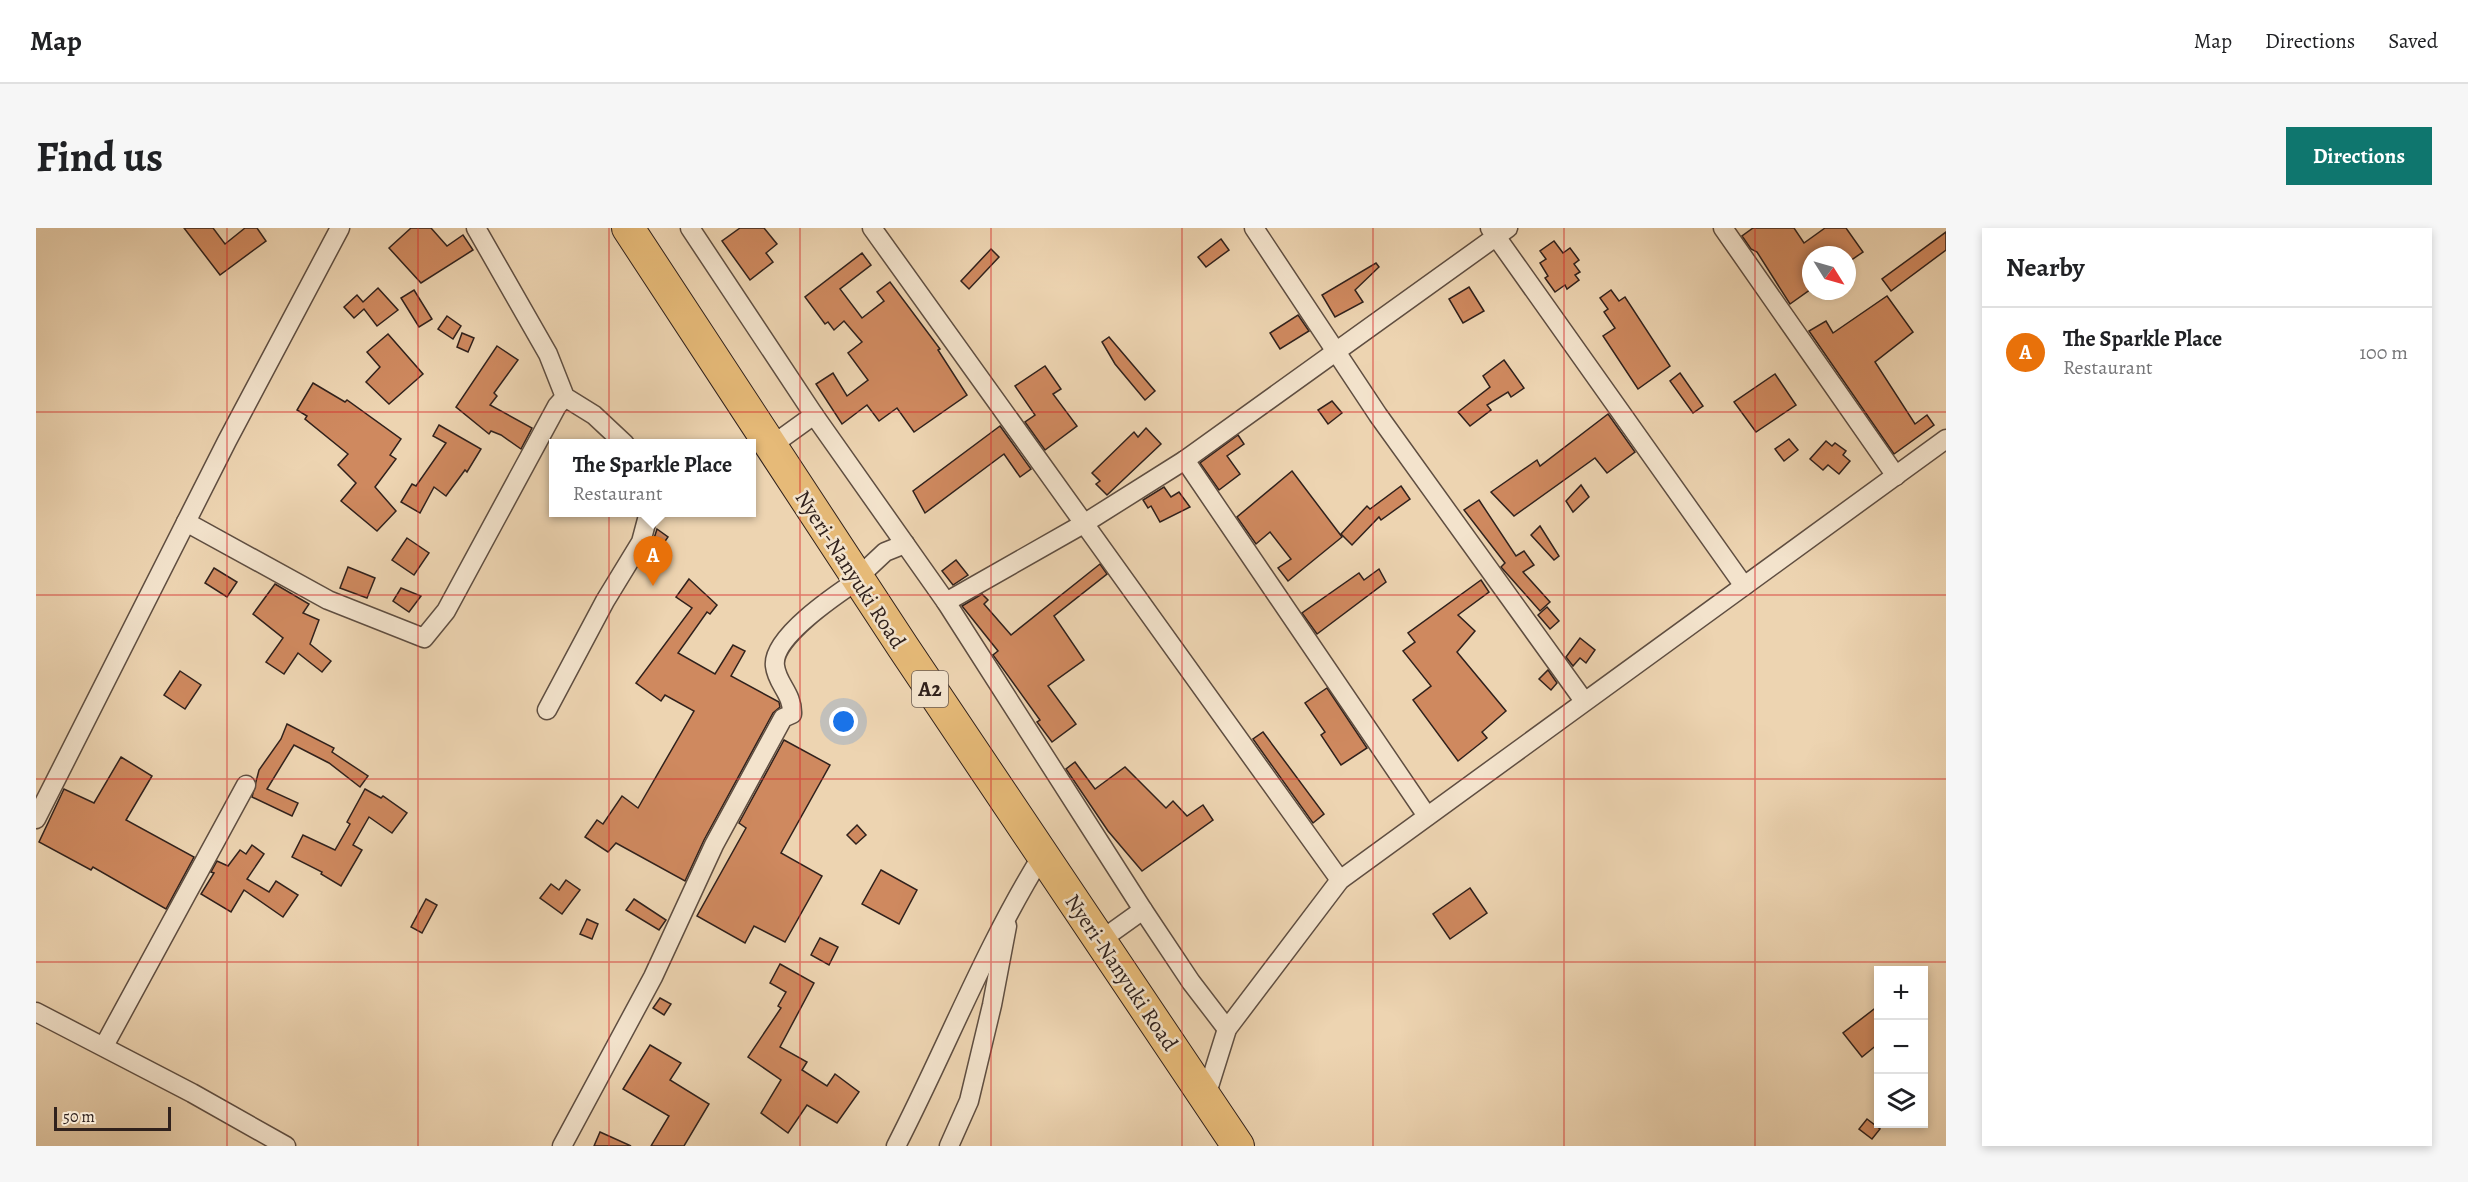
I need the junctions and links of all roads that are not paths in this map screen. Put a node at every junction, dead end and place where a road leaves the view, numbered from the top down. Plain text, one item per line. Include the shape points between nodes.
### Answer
1 (340, 228) edge
2 (476, 228) edge
3 (628, 228) edge
4 (690, 228) edge
5 (873, 228) edge
6 (1254, 228) edge
7 (1723, 228) edge
8 (1498, 231) edge
9 (1336, 351) junction
10 (566, 397) junction
11 (814, 415) junction
12 (620, 439) edge
13 (1946, 439) edge
14 (771, 447) junction
15 (1185, 460) junction
16 (1896, 476) junction
17 (648, 517) edge
18 (186, 522) junction
19 (1085, 523) junction
20 (905, 544) junction
21 (854, 581) junction
22 (1744, 586) junction
23 (946, 602) junction
24 (1584, 701) junction
25 (547, 710) dead end
26 (246, 785) dead end
27 (1427, 816) junction
28 (36, 819) edge
29 (1043, 854) junction
30 (1340, 880) junction
31 (1011, 906) junction
32 (1143, 910) junction
33 (1101, 940) junction
34 (36, 1012) edge
35 (1227, 1029) junction
36 (104, 1046) junction
37 (1206, 1095) junction
38 (286, 1146) edge
39 (562, 1146) edge
40 (896, 1146) edge
41 (949, 1146) edge
42 (1238, 1146) edge

1 - 18 street
2 - 10 street via 548,354
3 - 14 highway, Nyeri-Nanyuki Road / A2
4 - 11 street
5 - 19 street
6 - 9 street
7 - 16 street
8 - 9 street
8 - 22 street
9 - 15 street
9 - 24 street
10 - 12 street via 594,415
10 - 18 street via 557,406 446,611 424,638 328,600
11 - 14 street
11 - 20 street
13 - 16 street
14 - 21 highway, Nyeri-Nanyuki Road / A2
15 - 19 street
15 - 27 street
16 - 22 street
17 - 25 street via 641,542
18 - 28 street
19 - 23 street
19 - 30 street
20 - 21 street via 885,552
20 - 23 street
21 - 29 highway, Nyeri-Nanyuki Road / A2
21 - 39 street via 809,616 775,658 792,714 783,718 714,845 653,977
22 - 24 street
23 - 32 street
24 - 27 street
26 - 36 street
27 - 30 street
29 - 31 street
29 - 33 highway, Nyeri-Nanyuki Road / A2
30 - 35 street
31 - 40 street
31 - 41 street via 969,1101
32 - 33 street
32 - 35 street
33 - 37 highway, Nyeri-Nanyuki Road / A2
34 - 36 street
35 - 37 street
36 - 38 street
37 - 42 highway, Nyeri-Nanyuki Road / A2

